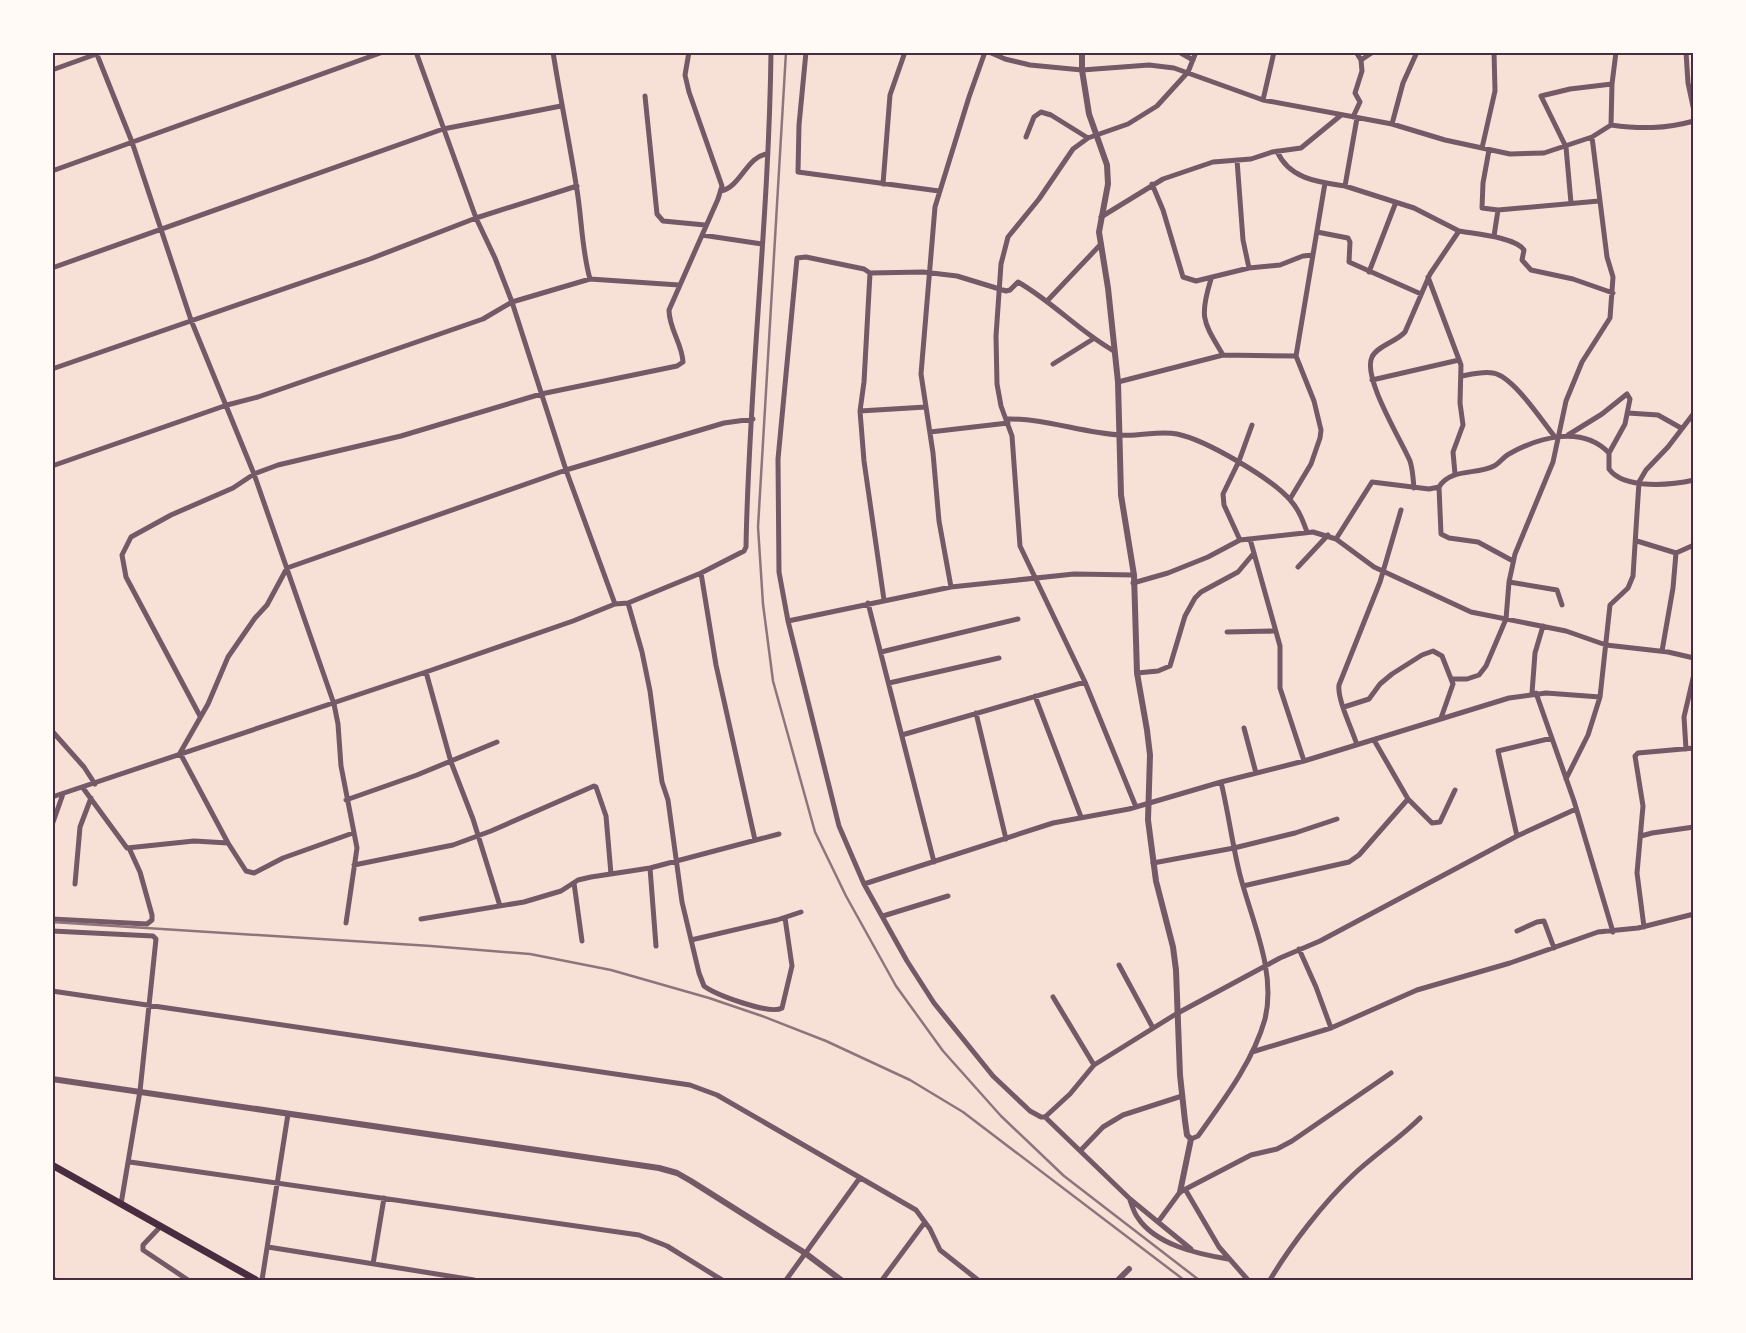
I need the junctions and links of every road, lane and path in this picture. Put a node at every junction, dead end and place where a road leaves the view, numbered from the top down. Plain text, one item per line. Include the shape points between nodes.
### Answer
1 (384, 52) edge
2 (416, 52) edge
3 (553, 52) edge
4 (689, 52) edge
5 (772, 52) edge
6 (806, 52) edge
7 (905, 52) edge
8 (985, 52) edge
9 (989, 52) edge
10 (1082, 52) edge
11 (1179, 52) edge
12 (1196, 52) edge
13 (1274, 52) edge
14 (1356, 52) edge
15 (1373, 52) edge
16 (1417, 52) edge
17 (1494, 52) edge
18 (1616, 52) edge
19 (1686, 52) edge
20 (98, 53) edge
21 (1193, 60) junction
22 (1361, 60) junction
23 (52, 70) edge
24 (1082, 70) junction
25 (1188, 72) junction
26 (1612, 84) junction
27 (645, 96) dead end
28 (1263, 100) junction
29 (561, 106) junction
30 (1694, 111) edge
31 (1340, 116) junction
32 (1355, 118) junction
33 (1694, 121) edge
34 (1392, 124) junction
35 (1611, 125) junction
36 (443, 129) junction
37 (1097, 136) junction
38 (1592, 137) junction
39 (1026, 138) dead end
40 (1088, 138) junction
41 (132, 142) junction
42 (1566, 147) junction
43 (1482, 148) junction
44 (1489, 150) junction
45 (1277, 151) junction
46 (768, 154) junction
47 (1237, 160) junction
48 (52, 171) edge
49 (1325, 183) junction
50 (883, 184) junction
51 (1152, 184) junction
52 (577, 186) junction
53 (1345, 186) junction
54 (721, 191) junction
55 (939, 191) junction
56 (1599, 201) junction
57 (1396, 202) junction
58 (1572, 203) junction
59 (1498, 210) junction
60 (1100, 217) junction
61 (476, 218) junction
62 (706, 225) junction
63 (161, 230) junction
64 (1459, 231) junction
65 (1317, 232) junction
66 (702, 235) junction
67 (1494, 236) junction
68 (762, 244) junction
69 (1101, 244) junction
70 (1313, 255) junction
71 (52, 268) edge
72 (1249, 268) junction
73 (1370, 272) junction
74 (870, 273) junction
75 (928, 273) junction
76 (1428, 277) junction
77 (590, 279) junction
78 (1211, 279) junction
79 (679, 285) junction
80 (1000, 289) junction
81 (1613, 293) junction
82 (1421, 294) junction
83 (1048, 300) junction
84 (512, 302) junction
85 (191, 320) junction
86 (1093, 339) junction
87 (1114, 351) junction
88 (1224, 355) junction
89 (1296, 356) junction
90 (1459, 360) junction
91 (1053, 364) dead end
92 (52, 368) edge
93 (1462, 376) junction
94 (1372, 380) junction
95 (1118, 382) junction
96 (541, 394) junction
97 (227, 405) junction
98 (926, 407) junction
99 (860, 411) junction
100 (1628, 413) junction
101 (1694, 413) edge
102 (753, 419) junction
103 (1007, 421) junction
104 (1252, 425) dead end
105 (1681, 428) junction
106 (930, 432) junction
107 (1120, 435) junction
108 (1568, 435) junction
109 (1556, 436) junction
110 (1609, 453) junction
111 (1239, 461) junction
112 (52, 466) edge
113 (566, 470) junction
114 (254, 474) junction
115 (1455, 474) junction
116 (1694, 480) edge
117 (1639, 482) junction
118 (1414, 488) junction
119 (1439, 488) junction
120 (1290, 499) junction
121 (1401, 510) dead end
122 (1307, 532) junction
123 (1328, 535) junction
124 (1250, 539) junction
125 (1336, 539) junction
126 (1240, 540) junction
127 (1637, 541) junction
128 (1694, 545) edge
129 (1254, 553) junction
130 (1676, 553) junction
131 (1513, 561) junction
132 (1298, 567) dead end
133 (287, 568) junction
134 (1382, 570) junction
135 (702, 573) junction
136 (1035, 579) junction
137 (1133, 579) junction
138 (1509, 582) junction
139 (951, 587) junction
140 (884, 600) junction
141 (628, 603) junction
142 (868, 603) junction
143 (615, 604) junction
144 (1562, 605) dead end
145 (1018, 619) dead end
146 (1506, 619) junction
147 (788, 620) junction
148 (1543, 626) junction
149 (1275, 631) junction
150 (1228, 632) dead end
151 (1606, 645) junction
152 (1662, 651) junction
153 (881, 652) junction
154 (1000, 658) dead end
155 (1694, 658) edge
156 (426, 672) junction
157 (1137, 673) junction
158 (1694, 674) edge
159 (1451, 679) junction
160 (1085, 682) junction
161 (889, 683) junction
162 (1534, 693) junction
163 (1035, 696) junction
164 (1600, 698) junction
165 (334, 704) junction
166 (1344, 707) junction
167 (976, 713) junction
168 (200, 716) junction
169 (1441, 718) junction
170 (1244, 728) dead end
171 (52, 731) edge
172 (902, 735) junction
173 (1552, 738) junction
174 (1374, 740) junction
175 (498, 742) dead end
176 (1357, 745) junction
177 (1694, 748) edge
178 (1686, 749) junction
179 (180, 753) junction
180 (1304, 761) junction
181 (451, 762) junction
182 (1256, 773) junction
183 (1566, 779) junction
184 (1221, 782) junction
185 (95, 784) junction
186 (83, 788) junction
187 (1455, 790) dead end
188 (63, 794) junction
189 (52, 797) edge
190 (91, 798) junction
191 (1408, 799) junction
192 (346, 800) junction
193 (1147, 803) junction
194 (1136, 807) junction
195 (1576, 809) junction
196 (1081, 816) junction
197 (1337, 819) dead end
198 (52, 825) edge
199 (1694, 827) edge
200 (353, 833) junction
201 (779, 834) dead end
202 (478, 836) junction
203 (1517, 836) junction
204 (1641, 836) junction
205 (1006, 838) junction
206 (755, 840) junction
207 (228, 843) junction
208 (129, 848) junction
209 (1234, 848) junction
210 (676, 861) junction
211 (934, 862) junction
212 (1153, 864) junction
213 (354, 865) junction
214 (650, 868) junction
215 (611, 874) junction
216 (574, 883) junction
217 (75, 884) dead end
218 (864, 884) junction
219 (1243, 886) junction
220 (948, 896) dead end
221 (500, 906) junction
222 (801, 912) dead end
223 (1694, 914) edge
224 (883, 916) junction
225 (785, 918) junction
226 (52, 919) edge
227 (421, 919) dead end
228 (346, 923) dead end
229 (1644, 927) junction
230 (52, 931) edge
231 (1517, 931) dead end
232 (1614, 932) junction
233 (691, 940) junction
234 (582, 941) dead end
235 (656, 946) dead end
236 (1554, 948) junction
237 (1299, 949) junction
238 (1119, 966) dead end
239 (1265, 966) junction
240 (52, 991) edge
241 (1053, 998) dead end
242 (149, 1005) junction
243 (1176, 1014) junction
244 (1153, 1028) junction
245 (1331, 1028) junction
246 (1252, 1052) junction
247 (1094, 1065) junction
248 (1391, 1073) dead end
249 (52, 1080) edge
250 (140, 1091) junction
251 (1182, 1096) junction
252 (288, 1114) junction
253 (1045, 1117) junction
254 (1420, 1118) dead end
255 (1191, 1139) junction
256 (1080, 1150) junction
257 (130, 1162) junction
258 (52, 1164) edge
259 (858, 1179) junction
260 (277, 1184) junction
261 (1182, 1191) junction
262 (384, 1198) junction
263 (1130, 1199) junction
264 (121, 1204) junction
265 (925, 1222) junction
266 (1158, 1222) junction
267 (161, 1226) junction
268 (268, 1247) junction
269 (1195, 1252) junction
270 (805, 1253) junction
271 (1228, 1260) junction
272 (374, 1264) junction
273 (1129, 1269) dead end
274 (188, 1280) edge
275 (256, 1280) edge
276 (262, 1280) edge
277 (474, 1280) edge
278 (722, 1280) edge
279 (786, 1280) edge
280 (841, 1280) edge
281 (882, 1280) edge
282 (978, 1280) edge
283 (1118, 1280) edge
284 (1248, 1280) edge
285 (1270, 1280) edge

1 - 41 street
2 - 36 street
3 - 29 street
4 - 54 street via 685,75
5 - 46 street
6 - 50 street via 798,172
7 - 50 street via 890,95
8 - 55 street
9 - 24 street via 1030,65
10 - 24 street
11 - 21 street
12 - 21 street
13 - 28 street
14 - 22 street
15 - 22 street
16 - 34 street via 1403,83
17 - 43 street via 1494,91
18 - 26 street
19 - 30 street
20 - 23 street
20 - 41 street
21 - 25 street
22 - 32 street via 1362,71 1355,93 1360,102
24 - 25 street via 1149,65
24 - 37 street via 1089,114
25 - 28 street
25 - 37 street via 1151,110 1128,124
26 - 35 street
26 - 42 street via 1541,96
27 - 62 street via 657,214 663,222
28 - 31 street
29 - 36 street
29 - 52 street
31 - 32 street
31 - 45 street via 1301,148
32 - 34 street
32 - 53 street
33 - 35 street via 1670,127 1638,129
34 - 43 street
35 - 38 street
36 - 61 street
36 - 63 street
37 - 40 street
37 - 60 street via 1107,165 1108,184
38 - 42 street
38 - 56 street
39 - 40 street via 1034,117 1041,112
40 - 80 street via 1064,160 1039,199 1008,237
41 - 48 street
41 - 63 street
42 - 44 street via 1528,155
42 - 58 street
43 - 44 street
44 - 59 street via 1481,205 1486,210
45 - 47 street
45 - 49 street via 1283,162 1302,177
46 - 54 street via 758,156 732,186
46 - 68 street
47 - 51 street via 1212,162
47 - 72 street via 1243,240
49 - 53 street
49 - 65 street
50 - 55 street
51 - 60 street
51 - 78 street via 1183,277 1196,281
52 - 61 street
52 - 77 street via 583,254
53 - 57 street
54 - 62 street
55 - 75 street via 934,207
56 - 58 street
56 - 81 street
57 - 64 street
57 - 73 street
58 - 59 street
59 - 67 street
60 - 69 street
61 - 84 street
61 - 85 street via 370,259
62 - 66 street
63 - 71 street
63 - 85 street
64 - 67 street
64 - 76 street
65 - 70 street
65 - 73 street via 1348,238 1349,262
66 - 68 street
66 - 79 street
67 - 81 street via 1521,246 1524,250 1522,260 1531,270 1581,281
68 - 102 street
69 - 83 street
69 - 87 street
70 - 72 street via 1280,265
70 - 89 street
72 - 78 street
73 - 82 street
74 - 75 street
74 - 99 street
74 - 147 street via 806,257 797,258 776,489 779,572
75 - 80 street via 969,279
75 - 98 street via 920,374
76 - 82 street
76 - 90 street
77 - 79 street
77 - 84 street
78 - 88 street via 1203,315
79 - 96 street via 669,310 669,320 683,358 682,364
80 - 83 street via 1008,291 1018,282
80 - 103 street via 996,377
81 - 109 street via 1610,318 1582,362
82 - 94 street via 1405,332 1372,356
83 - 86 street
84 - 96 street
84 - 97 street via 483,319
85 - 92 street
85 - 97 street
86 - 87 street
86 - 91 street
87 - 95 street
88 - 89 street
88 - 95 street
89 - 120 street via 1314,401 1321,430 1311,464
90 - 93 street
90 - 94 street
93 - 109 street via 1489,372 1502,376
93 - 115 street via 1460,403 1463,425 1453,452
94 - 118 street via 1377,397 1410,462
95 - 107 street
96 - 113 street
96 - 114 street via 401,436 278,465
97 - 112 street
97 - 114 street
98 - 99 street
98 - 106 street
99 - 140 street
100 - 105 street via 1658,416
100 - 108 street via 1630,399 1625,394 1602,414
100 - 110 street
101 - 105 street
102 - 113 street via 724,423
102 - 135 street via 746,476 746,546 738,555
103 - 106 street
103 - 107 street via 1063,425
103 - 136 street via 1014,452 1020,546
104 - 111 street
105 - 117 street
106 - 139 street via 939,521
107 - 111 street via 1177,434
107 - 137 street via 1121,495
108 - 109 street
108 - 110 street via 1597,444
109 - 115 street via 1509,454 1496,465
109 - 131 street via 1553,462
110 - 117 street via 1612,474
111 - 120 street
111 - 126 street via 1223,500
113 - 133 street
113 - 143 street
114 - 133 street
114 - 168 street via 234,488 142,530 128,542 122,555 126,577 137,600
115 - 119 street via 1442,482
116 - 117 street via 1657,486
117 - 127 street
118 - 119 street
118 - 125 street via 1370,482
119 - 131 street via 1441,534 1478,542
120 - 122 street
121 - 134 street
122 - 123 street
122 - 124 street
123 - 125 street
123 - 132 street
124 - 126 street
124 - 129 street
125 - 134 street via 1364,561
126 - 137 street via 1190,564
127 - 130 street
127 - 151 street via 1633,576 1628,588 1610,605
128 - 130 street
129 - 149 street
129 - 157 street via 1238,572 1195,598 1170,666
130 - 152 street
131 - 138 street
133 - 165 street
133 - 168 street via 267,605 228,657
134 - 146 street via 1471,612
134 - 166 street via 1339,685 1338,694
135 - 141 street
135 - 206 street via 716,665
136 - 137 street via 1074,574
136 - 139 street
136 - 160 street
137 - 157 street
138 - 144 street via 1557,590
138 - 146 street
139 - 140 street
140 - 142 street
141 - 143 street
141 - 210 street via 644,660
142 - 147 street
142 - 153 street
143 - 156 street
145 - 153 street
146 - 148 street
146 - 159 street via 1479,675
147 - 218 street via 839,826
148 - 151 street
148 - 162 street via 1535,653
149 - 150 street
149 - 180 street via 1280,646 1280,688
151 - 152 street
151 - 164 street
152 - 155 street
153 - 161 street
154 - 161 street
156 - 165 street
156 - 181 street
157 - 193 street via 1150,755
158 - 178 street via 1684,717
159 - 166 street via 1442,656 1433,651 1392,674 1369,699
159 - 169 street via 1451,692
160 - 163 street
160 - 194 street
161 - 172 street
162 - 164 street
162 - 169 street
162 - 173 street
163 - 167 street
163 - 196 street
164 - 183 street via 1588,735
165 - 179 street
165 - 192 street
166 - 176 street
167 - 172 street
167 - 205 street
168 - 179 street
169 - 174 street
170 - 182 street
171 - 185 street
172 - 211 street
173 - 183 street
173 - 203 street via 1498,751
174 - 176 street
174 - 191 street
175 - 181 street
176 - 180 street
177 - 178 street
178 - 204 street via 1636,753 1643,806
179 - 185 street
179 - 207 street
180 - 182 street
181 - 192 street
181 - 202 street
182 - 184 street
183 - 195 street
184 - 193 street
184 - 209 street
185 - 186 street
186 - 188 street
186 - 190 street
187 - 191 street via 1437,824 1432,823
188 - 189 street
188 - 198 street
190 - 208 street
190 - 217 street via 80,827
191 - 219 street via 1359,855 1349,862
192 - 200 street
193 - 194 street
193 - 212 street
194 - 196 street
195 - 203 street
195 - 232 street
196 - 205 street
197 - 209 street
199 - 204 street
200 - 207 street via 283,858 254,873 246,871
200 - 213 street via 357,855
201 - 206 street
202 - 213 street via 453,845
202 - 215 street via 594,786 606,816
202 - 221 street
203 - 237 street via 1320,941
204 - 229 street via 1637,873
205 - 211 street
206 - 210 street
207 - 208 street via 186,841
208 - 226 street via 140,872 152,920 147,924
209 - 212 street
209 - 219 street
210 - 214 street
210 - 233 street
211 - 218 street
212 - 243 street via 1173,947
213 - 228 street
214 - 215 street
214 - 235 street
215 - 216 street
216 - 221 street via 561,891
216 - 234 street
218 - 224 street
219 - 239 street
220 - 224 street
221 - 227 street
222 - 225 street
223 - 229 street
224 - 253 street via 908,962 960,1038 1024,1105
225 - 233 street
225 - 233 street via 792,966 784,1005 776,1011 704,986
229 - 232 street
230 - 242 street via 155,937
231 - 236 street via 1544,921
232 - 236 street via 1598,932
236 - 245 street via 1416,990
237 - 239 street
237 - 245 street
238 - 244 street
239 - 243 street
239 - 246 street via 1268,997 1265,1017
240 - 242 street
241 - 247 street
242 - 250 street
242 - 259 street via 690,1085 734,1105 816,1151
243 - 244 street
243 - 251 street
244 - 247 street
245 - 246 street
246 - 255 street via 1221,1104 1198,1136
247 - 253 street
248 - 261 street via 1292,1141 1277,1149 1251,1155
249 - 250 street
250 - 252 street
250 - 257 street
251 - 255 street via 1187,1135
251 - 256 street via 1123,1114 1103,1127
252 - 260 street
252 - 270 street via 659,1168 691,1181
253 - 256 street
254 - 285 street via 1352,1176 1286,1252
255 - 261 street
256 - 263 street
257 - 260 street
257 - 264 street
258 - 264 main road
259 - 265 street via 916,1210
259 - 270 street
260 - 262 street
260 - 268 street
261 - 266 street
261 - 271 street
262 - 272 street
262 - 278 street via 638,1235 667,1246
263 - 266 street
263 - 269 street via 1142,1224 1172,1244
264 - 267 main road
265 - 281 street
265 - 282 street via 940,1250
266 - 269 street
267 - 274 street via 143,1245 144,1250
267 - 275 main road
268 - 272 street
268 - 276 street
269 - 271 street
270 - 279 street
270 - 280 street
271 - 284 street
272 - 277 street
273 - 283 street

